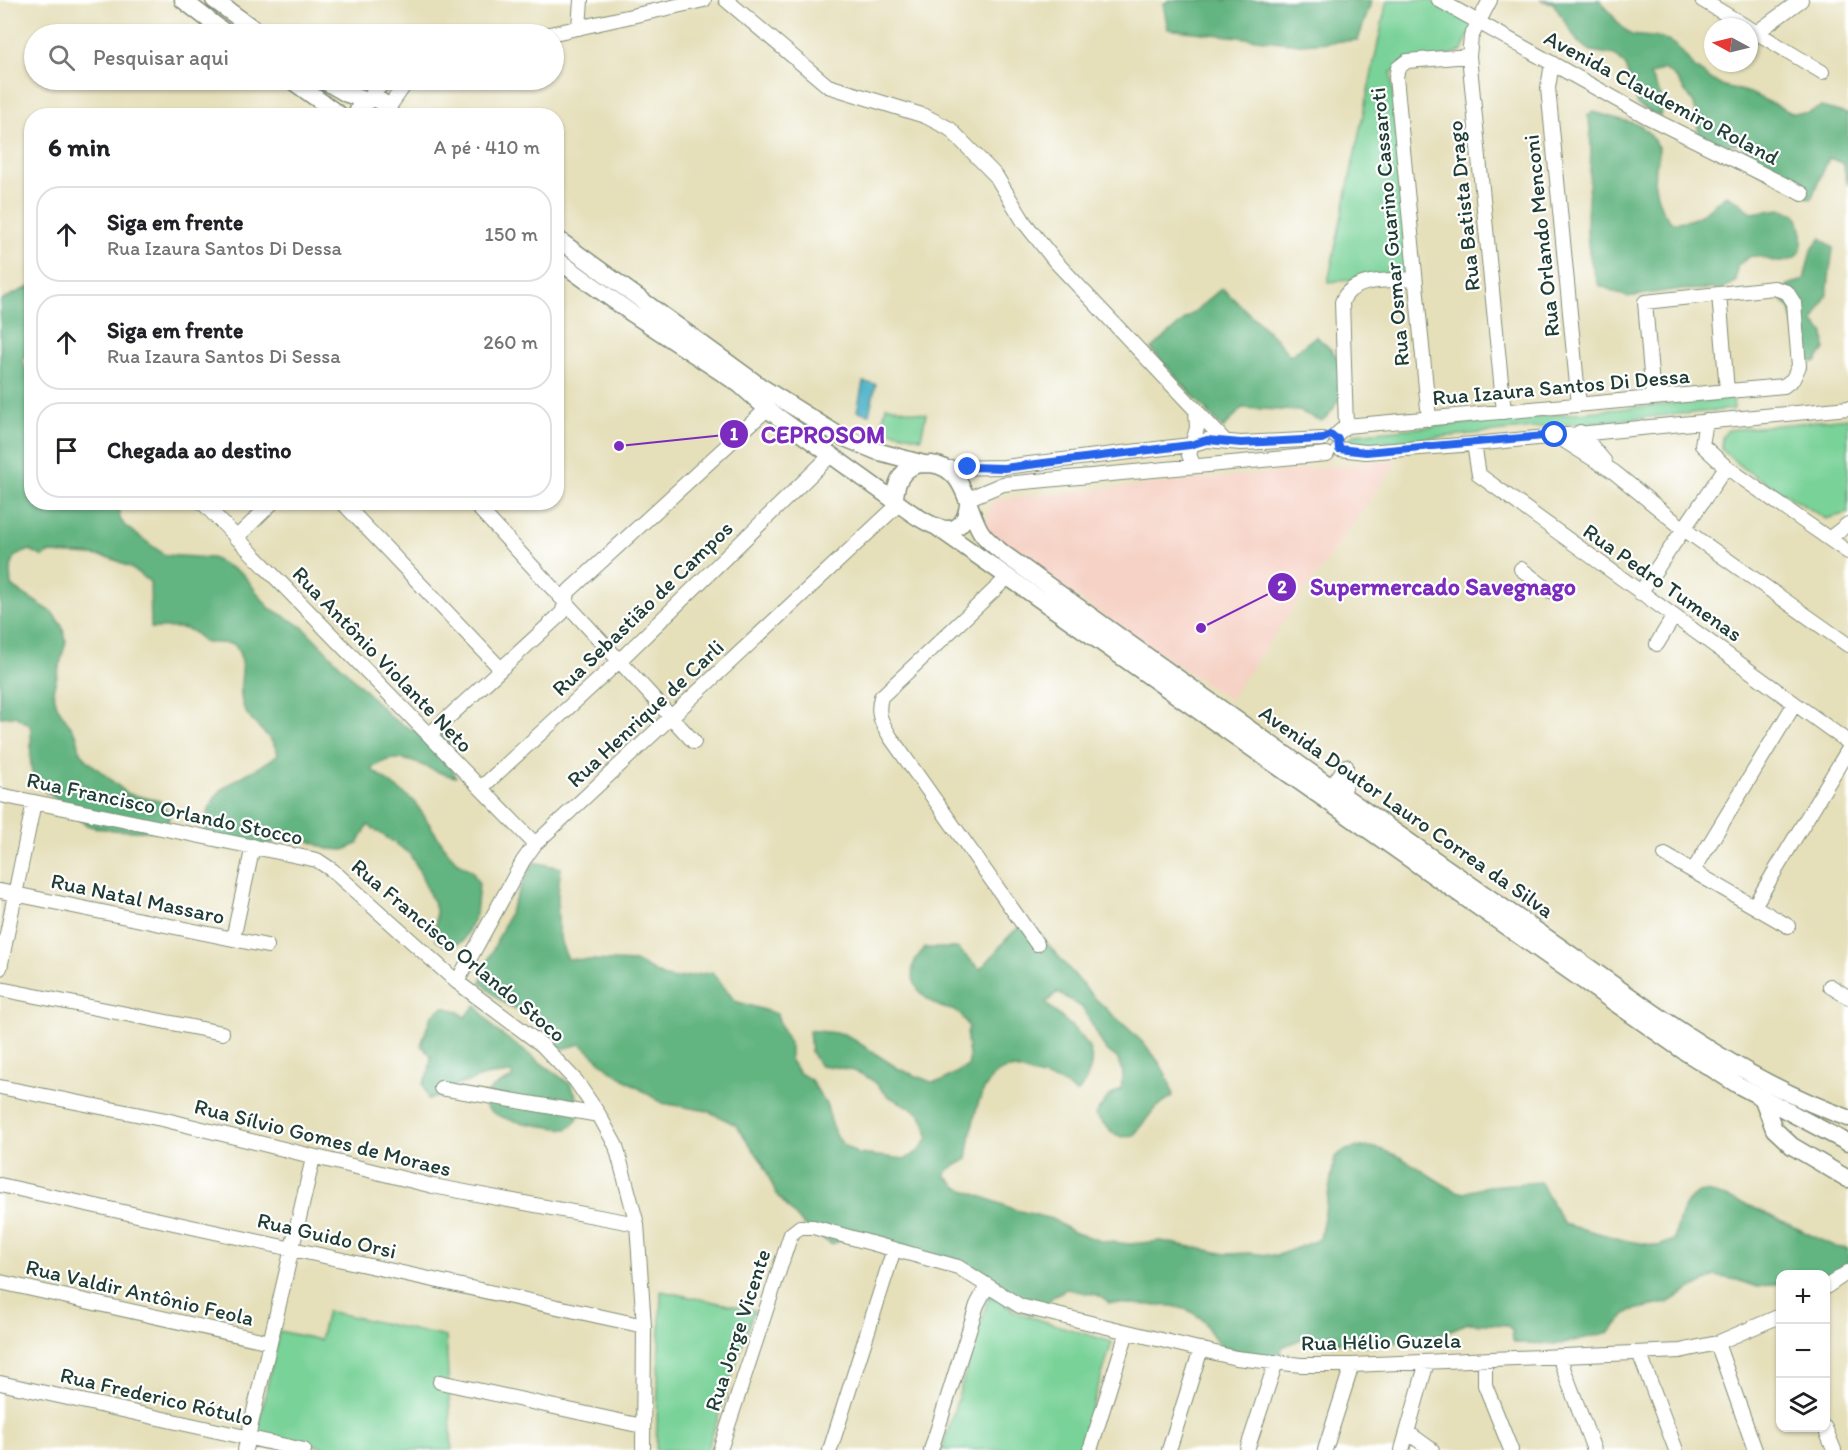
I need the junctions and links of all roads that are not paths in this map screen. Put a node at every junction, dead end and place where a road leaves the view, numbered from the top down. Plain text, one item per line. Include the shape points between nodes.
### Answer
1 (183, 0) edge
2 (214, 0) edge
3 (581, 0) edge
4 (704, 0) edge
5 (726, 0) edge
6 (1439, 0) edge
7 (1490, 0) edge
8 (1702, 0) edge
9 (1801, 0) edge
10 (1732, 18) edge
11 (1478, 21) junction
12 (215, 24) edge
13 (247, 24) edge
14 (1758, 25) edge
15 (579, 28) junction
16 (564, 31) edge
17 (1758, 33) edge
18 (1469, 56) junction
19 (1552, 63) junction
20 (1822, 72) dead end
21 (305, 90) edge
22 (340, 90) edge
23 (375, 90) edge
24 (402, 90) edge
25 (367, 100) junction
26 (330, 108) edge
27 (359, 108) edge
28 (388, 108) edge
29 (392, 108) edge
30 (1803, 194) dead end
31 (564, 244) edge
32 (564, 265) edge
33 (1414, 279) junction
34 (1719, 294) junction
35 (1727, 391) junction
36 (1653, 398) junction
37 (1579, 405) junction
38 (1848, 408) edge
39 (767, 409) junction
40 (1196, 409) junction
41 (1504, 412) junction
42 (1429, 419) junction
43 (1706, 421) junction
44 (1346, 426) junction
45 (1580, 432) junction
46 (1555, 435) junction
47 (1224, 440) junction
48 (1474, 444) junction
49 (1190, 445) junction
50 (1331, 445) junction
51 (1128, 453) junction
52 (831, 455) junction
53 (924, 464) junction
54 (1194, 466) junction
55 (1726, 467) junction
56 (945, 468) junction
57 (1614, 472) junction
58 (1051, 480) junction
59 (968, 502) junction
60 (897, 503) junction
61 (210, 510) edge
62 (265, 510) edge
63 (350, 510) edge
64 (484, 510) edge
65 (1848, 524) edge
66 (938, 528) junction
67 (1685, 530) junction
68 (236, 538) junction
69 (1830, 538) junction
70 (1848, 552) edge
71 (1521, 569) dead end
72 (1007, 578) junction
73 (1550, 591) dead end
74 (1640, 593) junction
75 (565, 602) junction
76 (1674, 616) junction
77 (1656, 644) dead end
78 (1848, 645) edge
79 (619, 661) junction
80 (501, 669) junction
81 (1794, 705) junction
82 (672, 718) junction
83 (429, 735) junction
84 (694, 742) dead end
85 (1848, 742) edge
86 (1848, 750) edge
87 (481, 789) junction
88 (0, 795) edge
89 (34, 802) junction
90 (535, 844) junction
91 (254, 846) junction
92 (1665, 855) dead end
93 (322, 863) joint
94 (1693, 871) junction
95 (0, 891) edge
96 (15, 894) junction
97 (1754, 906) junction
98 (1788, 926) dead end
99 (233, 939) junction
100 (1037, 944) dead end
101 (267, 946) dead end
102 (0, 968) edge
103 (457, 982) junction
104 (1830, 986) dead end
105 (0, 989) edge
106 (1848, 997) edge
107 (222, 1033) dead end
108 (0, 1087) edge
109 (441, 1088) dead end
110 (1762, 1097) junction
111 (599, 1115) junction
112 (1848, 1118) edge
113 (1848, 1143) edge
114 (313, 1158) junction
115 (1848, 1179) edge
116 (0, 1185) edge
117 (637, 1224) junction
118 (800, 1227) joint
119 (292, 1249) junction
120 (894, 1249) junction
121 (1848, 1274) edge
122 (0, 1282) edge
123 (1830, 1285) edge
124 (987, 1286) junction
125 (1776, 1318) edge
126 (645, 1326) junction
127 (1127, 1332) junction
128 (270, 1342) junction
129 (1716, 1343) junction
130 (1201, 1349) junction
131 (1640, 1355) junction
132 (1559, 1358) junction
133 (1485, 1360) junction
134 (1276, 1362) junction
135 (1427, 1362) junction
136 (1352, 1365) junction
137 (440, 1382) dead end
138 (0, 1383) edge
139 (642, 1426) junction
140 (1407, 1432) junction
141 (1827, 1432) edge
142 (246, 1444) edge
143 (304, 1450) edge
144 (643, 1450) edge
145 (720, 1450) edge
146 (830, 1450) edge
147 (931, 1450) edge
148 (1090, 1450) edge
149 (1169, 1450) edge
150 (1247, 1450) edge
151 (1325, 1450) edge
152 (1402, 1450) edge
153 (1432, 1450) edge
154 (1511, 1450) edge
155 (1594, 1450) edge
156 (1676, 1450) edge
157 (1755, 1450) edge
158 (1834, 1450) edge

1 - 12 main road
2 - 13 main road
3 - 15 street
4 - 15 street
5 - 40 street via 828,86 925,116 950,129 996,176 1024,222 1055,261
6 - 11 street, Avenida Claudemiro Roland
7 - 11 street, Rua Batista Drago
8 - 10 street
9 - 14 street
11 - 18 street, Rua Batista Drago
11 - 19 street, Avenida Claudemiro Roland
15 - 16 street
17 - 20 street
18 - 33 street, Rua Osmar Guarino Cassaroti via 1407,61 1398,68
18 - 41 street, Rua Batista Drago
19 - 30 street, Avenida Claudemiro Roland via 1646,116
19 - 37 street, Rua Orlando Menconi via 1548,88
21 - 26 main road
22 - 25 main road
23 - 25 street
24 - 29 street
25 - 27 main road
25 - 28 main road via 382,101
31 - 53 main road via 760,386 840,436
32 - 39 main road via 740,384
33 - 42 street, Rua Osmar Guarino Cassaroti
33 - 44 street via 1354,285 1346,291 1342,302
34 - 35 street
34 - 35 street, Rua Izaura Santos Di Dessa via 1774,288 1787,292 1794,303 1799,366 1793,379 1784,386
34 - 36 street via 1645,302
35 - 36 street, Rua Izaura Santos Di Dessa
36 - 37 street, Rua Izaura Santos Di Dessa
37 - 41 street, Rua Izaura Santos Di Dessa
38 - 43 street
39 - 52 main road
39 - 75 street via 569,591
40 - 47 street
40 - 49 street via 1197,428
41 - 42 street, Rua Izaura Santos Di Dessa
42 - 44 street, Rua Izaura Santos Di Dessa
43 - 45 street
43 - 55 street via 1702,445
44 - 50 street
45 - 46 street
45 - 57 street
46 - 48 street
46 - 57 street
47 - 49 street
47 - 50 street
48 - 50 street via 1366,452
48 - 74 street, Rua Pedro Tumenas via 1479,475
49 - 51 street
49 - 54 street via 1189,459
50 - 54 street
51 - 56 street via 1004,468
51 - 58 street via 1108,465 1062,470
52 - 60 main road
52 - 79 street, Rua Sebastião de Campos
53 - 56 main road
53 - 60 main road via 914,466 898,480
54 - 58 street
55 - 67 street
55 - 69 street
56 - 59 main road via 957,480
57 - 67 street
58 - 59 street via 1003,484
59 - 66 main road via 958,527
59 - 112 main road, Avenida Doutor Lauro Correa da Silva via 980,531 1004,554 1341,781 1706,1048 1753,1076
60 - 66 main road
60 - 82 street, Rua Henrique de Carli
61 - 68 street, Rua Antônio Violante Neto
62 - 68 street
63 - 80 street
64 - 75 street
65 - 69 street
66 - 72 main road
67 - 74 street
67 - 78 street
68 - 83 street, Rua Antônio Violante Neto
69 - 70 street
71 - 73 street
72 - 100 street via 881,698 878,708 879,718 891,738
72 - 110 main road via 1682,1050
74 - 76 street, Rua Pedro Tumenas
75 - 79 street
75 - 80 street via 562,613
76 - 77 street
76 - 81 street, Rua Pedro Tumenas
79 - 82 street
79 - 87 street, Rua Sebastião de Campos
80 - 83 street
81 - 85 street, Rua Pedro Tumenas
81 - 94 street
82 - 84 street
82 - 90 street, Rua Henrique de Carli
83 - 87 street, Rua Antônio Violante Neto
86 - 97 street
87 - 90 street, Rua Antônio Violante Neto
88 - 89 street, Rua Francisco Orlando Stocco
89 - 91 street, Rua Francisco Orlando Stocco
89 - 96 street
90 - 103 street, Rua Henrique de Carli
91 - 93 street, Rua Francisco Orlando Stocco
91 - 99 street
92 - 94 street
93 - 103 street, Rua Francisco Orlando Stoco
94 - 97 street
95 - 96 street, Rua Natal Massaro
96 - 99 street, Rua Natal Massaro
96 - 102 street
97 - 98 street
99 - 101 street, Rua Natal Massaro
103 - 111 street, Rua Francisco Orlando Stoco via 542,1045 576,1081
104 - 106 street
105 - 107 street
108 - 114 street, Rua Sílvio Gomes de Moraes via 166,1120
109 - 111 street
110 - 113 main road
110 - 115 main road via 1774,1129 1792,1146
111 - 117 street, Rua Francisco Orlando Stoco via 616,1146
114 - 117 street, Rua Sílvio Gomes de Moraes via 433,1186
114 - 119 street
116 - 119 street, Rua Guido Orsi
117 - 126 street, Rua Francisco Orlando Stoco
118 - 120 street, Rua Hélio Guzela
118 - 145 street, Rua Jorge Vicente via 791,1234
119 - 126 street, Rua Guido Orsi
119 - 128 street
120 - 124 street, Rua Hélio Guzela via 958,1267
120 - 146 street
121 - 123 street
122 - 128 street, Rua Valdir Antônio Feola
124 - 127 street, Rua Hélio Guzela via 1020,1306
124 - 147 street via 977,1305
125 - 129 street, Rua Hélio Guzela
126 - 139 street, Rua Francisco Orlando Stoco
127 - 130 street, Rua Hélio Guzela
127 - 148 street
128 - 142 street
129 - 131 street, Rua Hélio Guzela
129 - 157 street
130 - 134 street, Rua Hélio Guzela
130 - 149 street
131 - 132 street, Rua Hélio Guzela
131 - 156 street
132 - 133 street, Rua Hélio Guzela
132 - 155 street
133 - 135 street, Rua Hélio Guzela
133 - 154 street via 1485,1385
134 - 136 street, Rua Hélio Guzela
134 - 150 street
135 - 136 street, Rua Hélio Guzela
135 - 140 street
136 - 151 street
137 - 139 street
138 - 142 street, Rua Frederico Rótulo
139 - 144 street, Rua Francisco Orlando Stoco
140 - 152 street
140 - 153 street
141 - 158 street
142 - 143 street, Rua Frederico Rótulo

